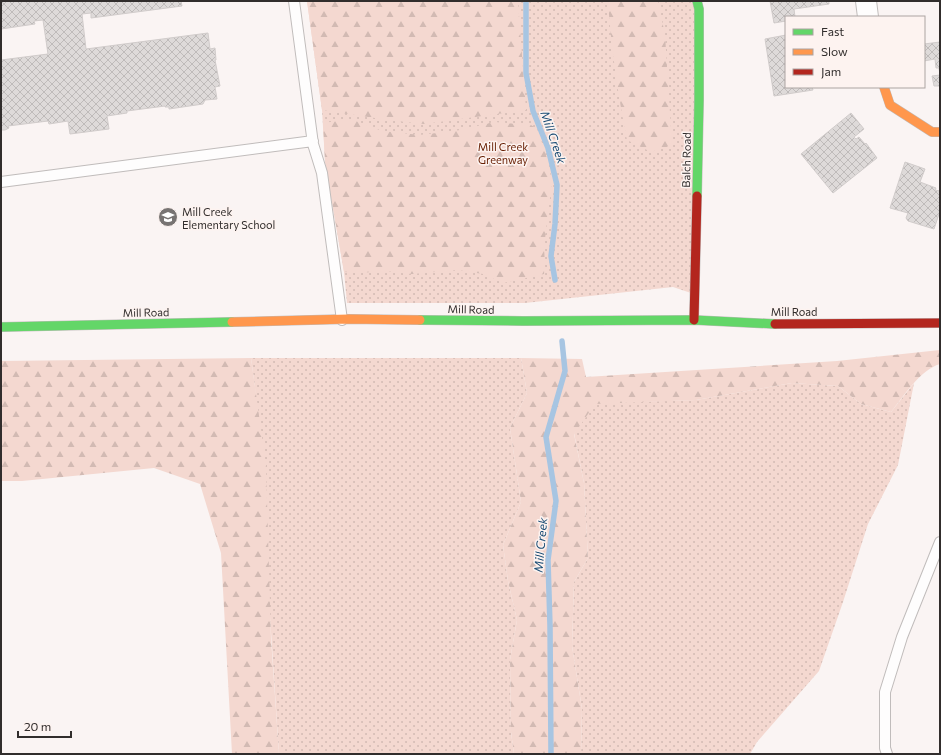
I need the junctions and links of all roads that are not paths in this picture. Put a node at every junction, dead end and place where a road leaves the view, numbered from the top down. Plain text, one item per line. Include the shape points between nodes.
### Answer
1 (294, 1) edge
2 (698, 1) edge
3 (866, 1) edge
4 (868, 16) edge
5 (884, 88) edge
6 (940, 132) edge
7 (313, 141) junction
8 (1, 182) edge
9 (342, 320) junction
10 (694, 320) junction
11 (940, 323) edge
12 (1, 326) edge
13 (940, 542) edge
14 (887, 754) edge

1 - 7 lane
2 - 10 street, Balch Road via 699,100
3 - 4 street
5 - 6 street via 890,105 932,132
7 - 8 lane
7 - 9 lane via 322,173
9 - 10 street, Mill Road
9 - 12 street, Mill Road
10 - 11 street, Mill Road via 760,324
13 - 14 lane via 902,637 885,692

